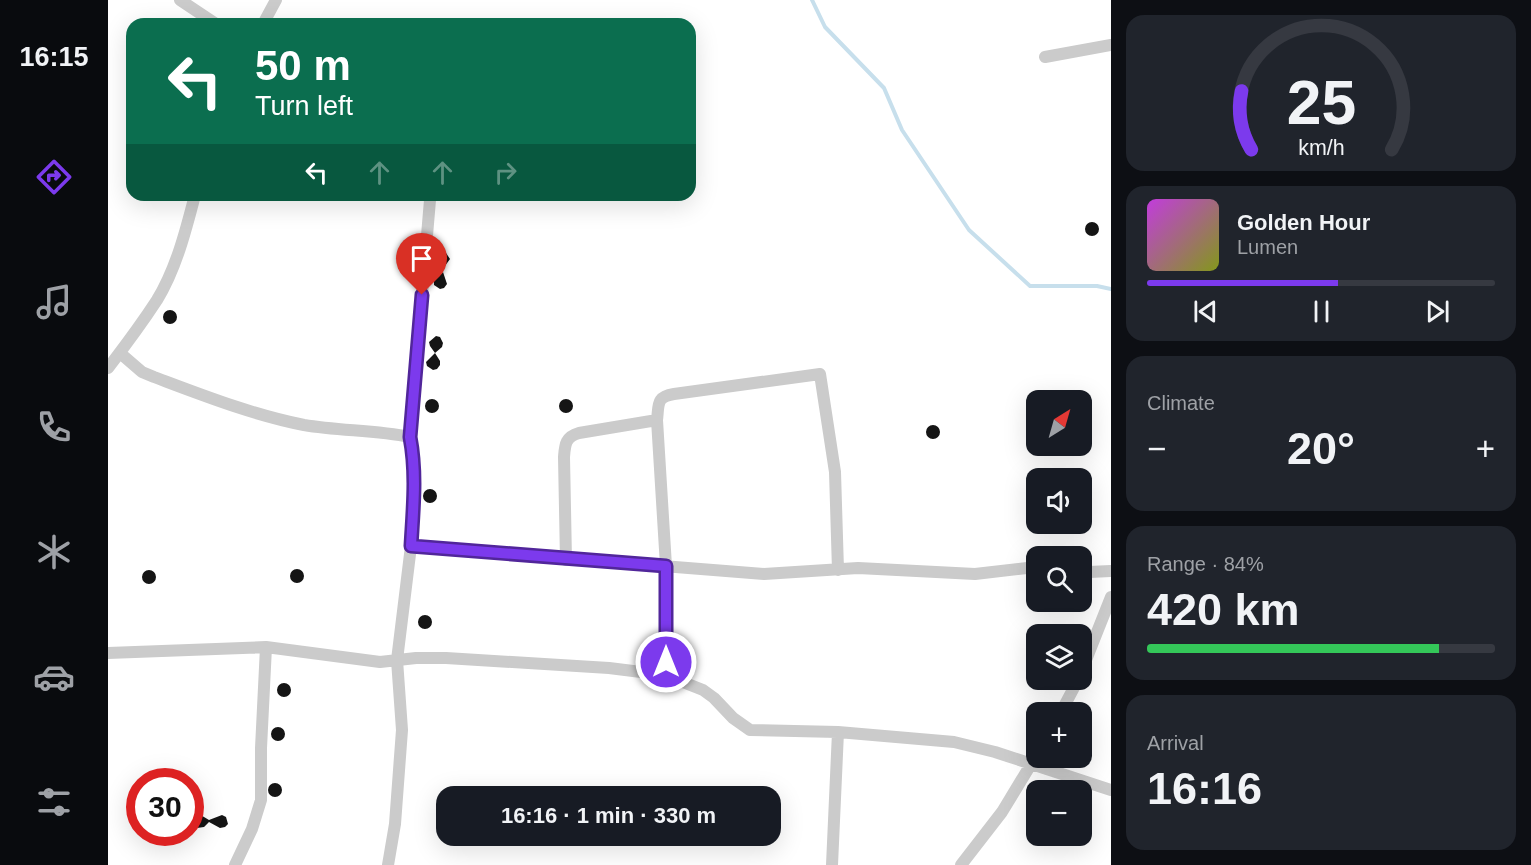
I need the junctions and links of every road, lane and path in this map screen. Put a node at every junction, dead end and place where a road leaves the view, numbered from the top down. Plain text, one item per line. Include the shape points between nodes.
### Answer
1 (180, 0) edge
2 (276, 0) edge
3 (207, 18) edge
4 (266, 18) edge
5 (1111, 45) edge
6 (1045, 57) dead end
7 (193, 201) edge
8 (430, 201) edge
9 (120, 353) junction
10 (108, 367) edge
11 (657, 420) junction
12 (410, 437) junction
13 (411, 546) junction
14 (566, 560) junction
15 (666, 566) junction
16 (1026, 568) edge
17 (838, 570) junction
18 (1111, 571) edge
19 (1092, 572) edge
20 (1111, 597) edge
21 (1092, 645) edge
22 (266, 647) junction
23 (108, 653) edge
24 (397, 660) junction
25 (665, 675) junction
26 (838, 732) junction
27 (1026, 758) edge
28 (1029, 768) edge
29 (1055, 768) edge
30 (1111, 790) edge
31 (235, 865) edge
32 (388, 865) edge
33 (832, 865) edge
34 (960, 865) edge

1 - 3 street
2 - 4 street
5 - 6 street
7 - 9 street via 180,248 158,299
8 - 12 street
9 - 10 street
9 - 12 street via 142,372 265,415 305,425
11 - 14 street via 579,433 566,441
11 - 15 street
11 - 17 street via 658,404 665,395 820,374 835,472
12 - 13 street via 414,459
13 - 14 street
13 - 24 street
14 - 15 street
15 - 17 street via 764,573
15 - 25 street
16 - 17 street via 975,574
18 - 19 street
20 - 21 street
22 - 23 street
22 - 24 street via 380,662
22 - 31 street via 261,800
24 - 25 street via 446,658
24 - 32 street via 402,730
25 - 26 street via 703,690 750,730
26 - 27 street via 954,742
26 - 33 street
28 - 34 street via 1002,812
29 - 30 street

